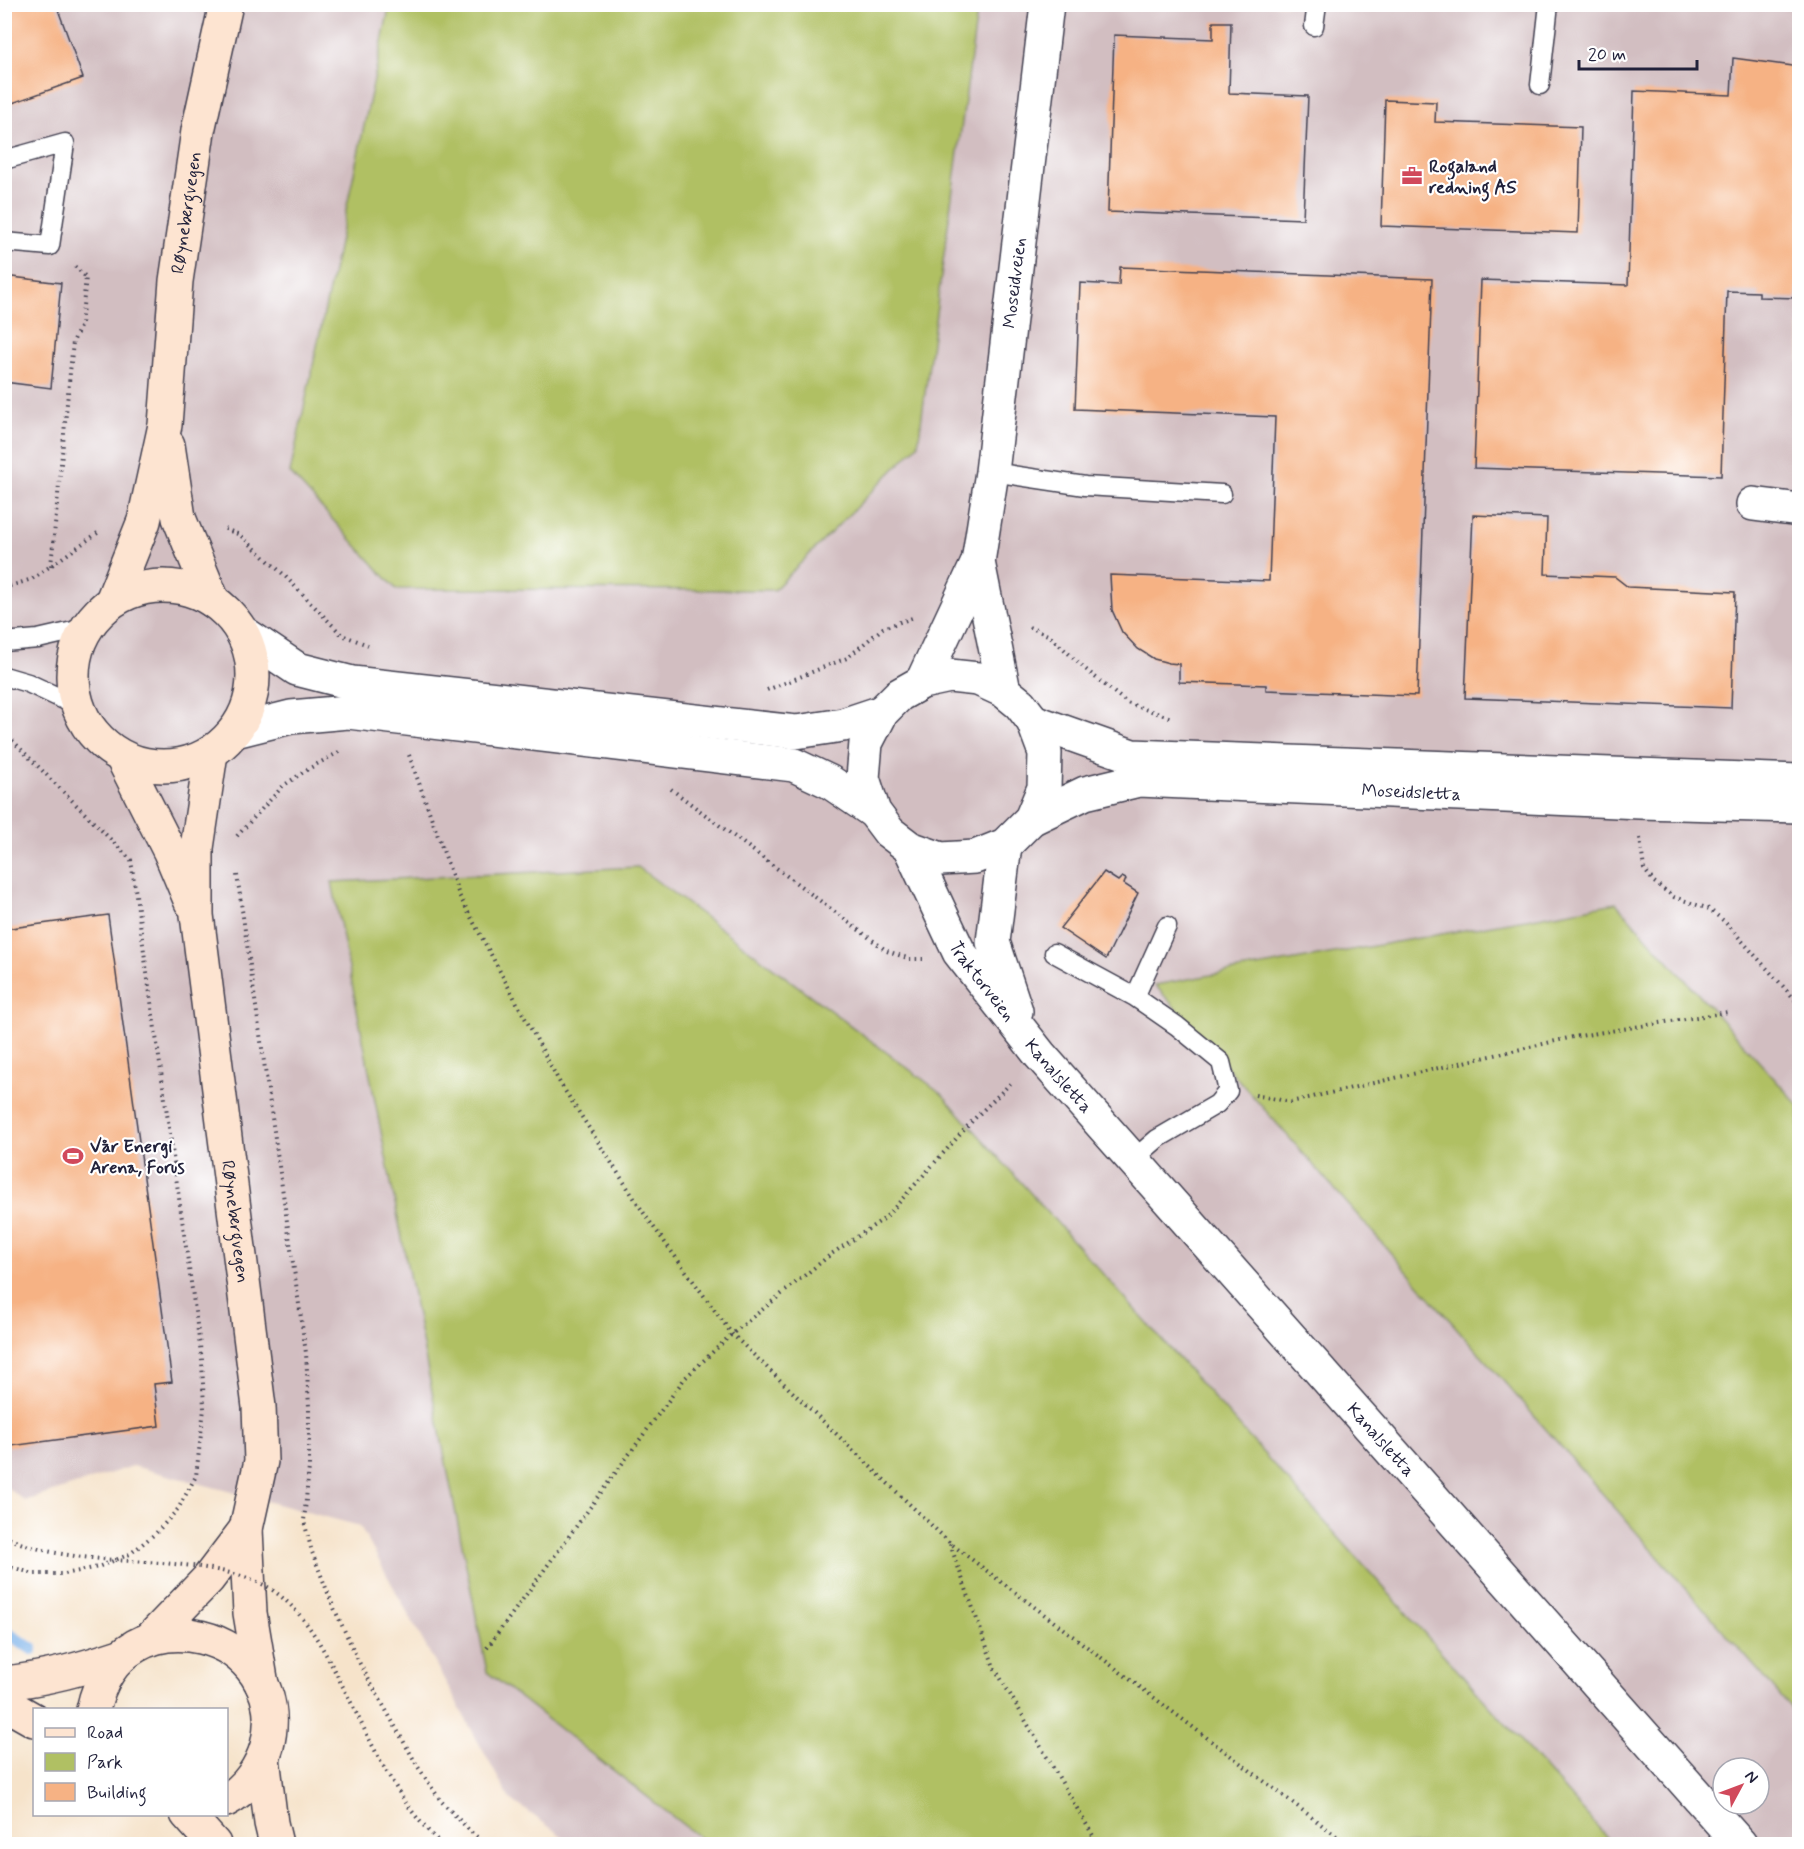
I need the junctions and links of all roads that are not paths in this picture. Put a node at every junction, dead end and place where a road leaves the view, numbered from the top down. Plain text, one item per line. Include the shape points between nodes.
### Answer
1 (226, 4) edge
2 (1047, 4) edge
3 (1317, 4) edge
4 (1550, 4) edge
5 (1314, 26) dead end
6 (1540, 85) dead end
7 (4, 160) edge
8 (4, 242) edge
9 (165, 425) junction
10 (992, 472) junction
11 (1222, 494) dead end
12 (1753, 504) dead end
13 (1800, 510) edge
14 (978, 562) junction
15 (112, 601) junction
16 (213, 601) junction
17 (86, 628) junction
18 (242, 632) junction
19 (4, 642) edge
20 (4, 676) edge
21 (922, 682) junction
22 (1004, 691) junction
23 (77, 706) junction
24 (882, 712) junction
25 (1033, 721) junction
26 (235, 731) junction
27 (211, 753) junction
28 (122, 757) junction
29 (1800, 780) edge
30 (1800, 806) edge
31 (874, 812) junction
32 (1030, 819) junction
33 (1005, 845) junction
34 (910, 848) junction
35 (197, 915) junction
36 (1167, 926) dead end
37 (1054, 953) dead end
38 (1135, 997) junction
39 (1031, 1044) junction
40 (1134, 1159) junction
41 (246, 1529) junction
42 (136, 1647) junction
43 (4, 1683) edge
44 (262, 1685) junction
45 (4, 1704) edge
46 (93, 1708) edge
47 (33, 1719) edge
48 (263, 1758) junction
49 (228, 1798) edge
50 (188, 1816) edge
51 (214, 1845) edge
52 (276, 1845) edge
53 (1740, 1845) edge

1 - 9 street, Røynebergvegen via 198,131 178,269
2 - 10 street, Moseidveien
3 - 5 lane
4 - 6 lane
7 - 8 lane via 65,142 50,246
9 - 15 street, Røynebergvegen via 144,521
9 - 16 street, Røynebergvegen via 179,518
10 - 11 lane via 1085,486
10 - 14 street, Moseidveien
12 - 13 street
14 - 21 street
14 - 22 street
15 - 16 street, Røynebergvegen via 136,590 162,586 189,589
15 - 17 street, Røynebergvegen
16 - 18 street, Røynebergvegen
17 - 19 lane
17 - 23 street, Røynebergvegen via 75,652 72,680
18 - 24 street via 297,669 352,683 796,732 843,725
18 - 26 street, Røynebergvegen via 251,657 253,683 248,708
20 - 23 lane
21 - 22 street via 950,676 978,679
21 - 24 street via 899,694
22 - 25 street
23 - 28 street, Røynebergvegen via 87,727
24 - 31 street via 866,743 863,778
25 - 29 street, Moseidsletta via 1132,756
25 - 32 street via 1045,753 1044,788
26 - 27 street, Røynebergvegen
26 - 31 street via 291,717 348,712 782,763 830,782
27 - 28 street, Røynebergvegen via 190,763 167,767 144,765
27 - 35 street, Røynebergvegen via 197,848
28 - 35 street, Røynebergvegen
30 - 32 street, Moseidsletta via 1139,780 1085,793
31 - 34 street via 889,832
32 - 33 street
33 - 34 street via 975,857 941,859
33 - 39 street, Traktorveien via 993,942
34 - 39 street, Traktorveien via 959,952
35 - 41 street, Røynebergvegen via 260,1407 261,1461
36 - 38 lane
37 - 38 lane
38 - 40 lane via 1221,1062 1228,1091 1217,1104 1157,1139
39 - 40 street, Kanalsletta
40 - 53 street, Kanalsletta
41 - 42 street, Røynebergvegen via 208,1579
41 - 44 street, Røynebergvegen via 250,1612
42 - 43 street via 75,1670
42 - 44 street via 176,1634 202,1636 227,1646 247,1663
42 - 46 street, Røynebergvegen via 106,1672
44 - 48 street, Røynebergvegen via 269,1709 270,1734
45 - 47 street
48 - 49 street via 250,1780
48 - 52 street
50 - 51 street

